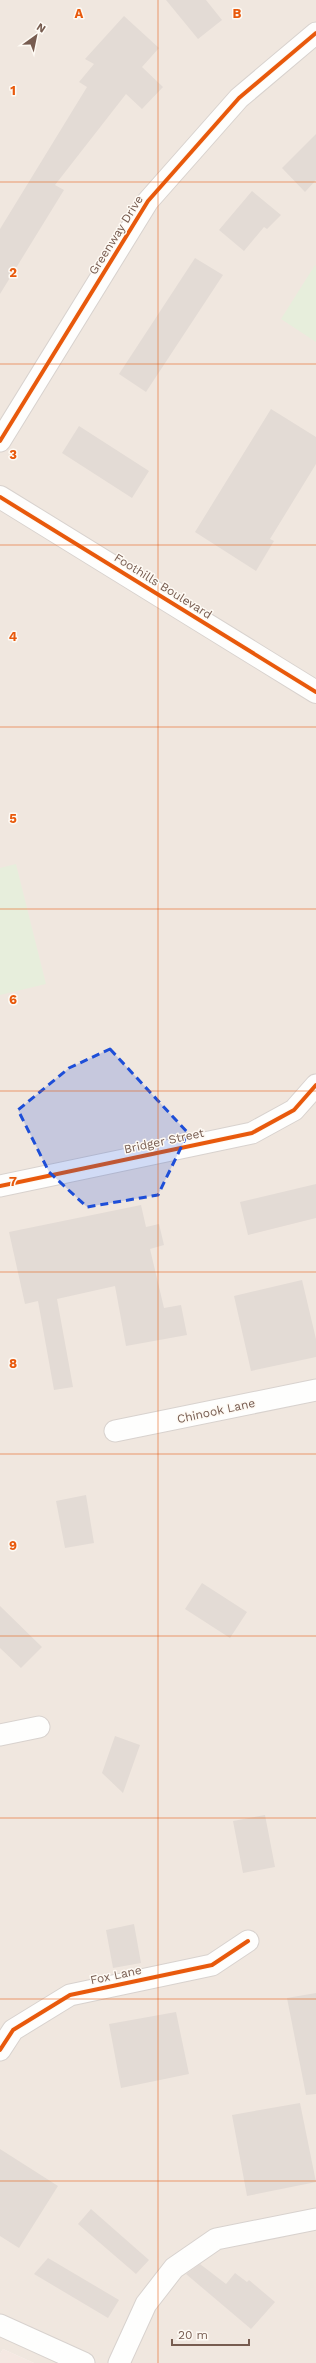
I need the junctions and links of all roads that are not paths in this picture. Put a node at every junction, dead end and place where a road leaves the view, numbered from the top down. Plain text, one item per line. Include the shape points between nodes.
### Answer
1 (316, 33) edge
2 (0, 441) edge
3 (0, 497) edge
4 (316, 692) edge
5 (316, 1085) edge
6 (0, 1186) edge
7 (316, 1390) edge
8 (115, 1431) dead end
9 (39, 1727) dead end
10 (0, 1735) edge
11 (248, 1941) dead end
12 (0, 2050) edge
13 (316, 2219) edge
14 (0, 2325) edge
15 (84, 2363) edge
16 (119, 2363) edge

1 - 2 street, Greenway Drive via 239,98 148,201
3 - 4 street, Foothills Boulevard
5 - 6 street, Bridger Street via 294,1110 252,1133
7 - 8 street, Chinook Lane
9 - 10 street
11 - 12 street, Fox Lane via 212,1965 70,1995 13,2030
13 - 16 street via 216,2239 174,2268 146,2304
14 - 15 street

